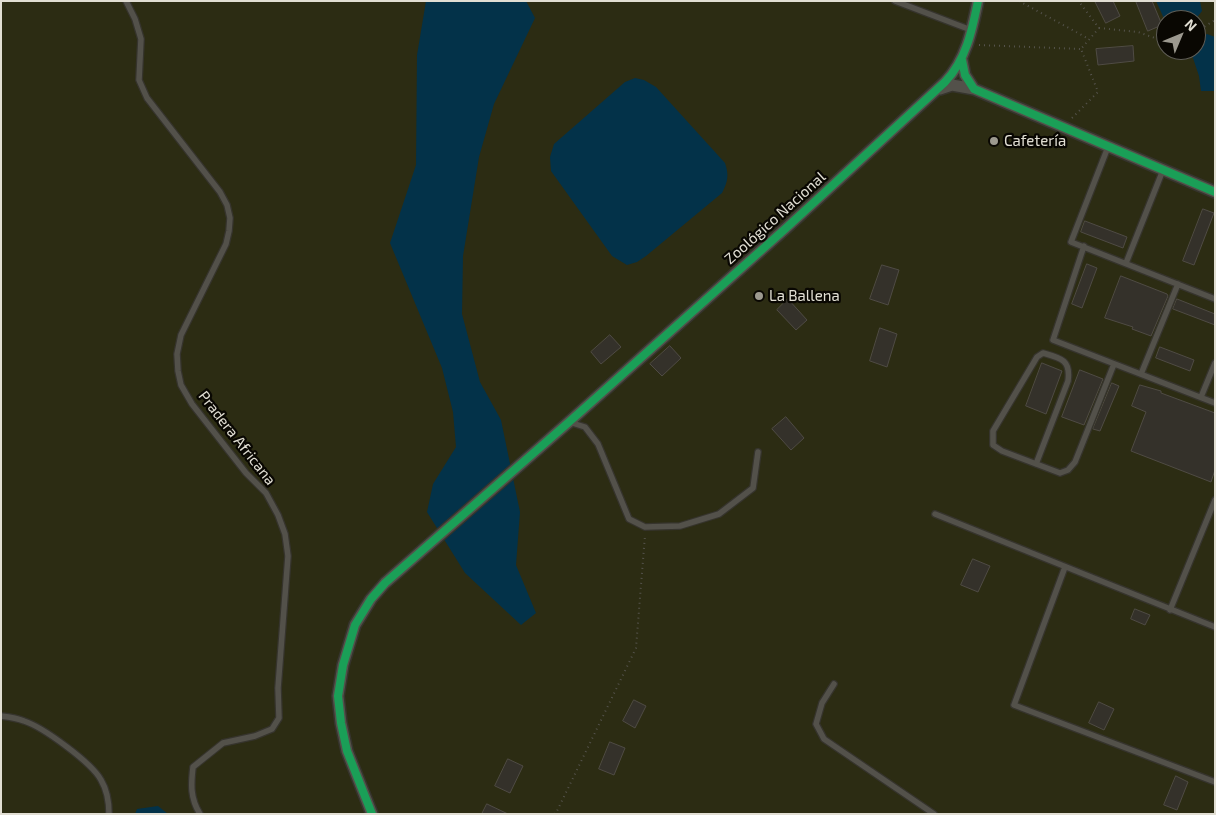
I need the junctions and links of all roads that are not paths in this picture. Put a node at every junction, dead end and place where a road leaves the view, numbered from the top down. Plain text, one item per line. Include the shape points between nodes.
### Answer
1 (126, 1) edge
2 (895, 1) edge
3 (978, 1) edge
4 (972, 30) junction
5 (962, 60) junction
6 (974, 89) junction
7 (934, 91) junction
8 (1108, 147) junction
9 (1163, 170) junction
10 (1215, 192) edge
11 (1084, 246) junction
12 (1126, 263) junction
13 (1178, 284) junction
14 (1215, 299) edge
15 (1215, 363) edge
16 (1114, 364) junction
17 (1141, 374) junction
18 (1201, 397) junction
19 (1215, 403) edge
20 (569, 422) junction
21 (758, 452) dead end
22 (1036, 464) junction
23 (1215, 500) edge
24 (934, 514) dead end
25 (1065, 567) junction
26 (1170, 610) junction
27 (1215, 627) edge
28 (834, 684) dead end
29 (1, 716) edge
30 (1215, 782) edge
31 (109, 814) edge
32 (200, 814) edge
33 (372, 814) edge
34 (934, 814) edge

1 - 32 lane, Pradera Africana via 141,39 139,80 147,98 220,192 230,218 226,244 182,335 177,354 181,385 216,436 266,493 285,534 288,556 278,688 279,718 272,729 222,743 193,767 190,786
2 - 4 lane
3 - 4 street, Zoológico Nacional
4 - 5 street, Zoológico Nacional
5 - 6 street via 965,75
5 - 7 street, Zoológico Nacional via 951,76
6 - 7 street via 952,85
6 - 8 street
7 - 20 street, Zoológico Nacional
8 - 9 street
8 - 11 lane via 1071,242
9 - 10 street
9 - 12 lane
11 - 12 lane
11 - 16 lane via 1053,340
12 - 13 lane
13 - 14 lane
13 - 17 lane
15 - 18 lane
16 - 17 lane
16 - 22 lane via 1075,462 1068,470 1060,472
17 - 18 lane
18 - 19 lane
20 - 21 lane via 585,427 598,444 629,519 646,527 680,526 719,514 753,488
20 - 33 street, Zoológico Nacional via 385,583 355,625 338,696 347,751
22 - 22 lane via 1002,451 993,445 992,438 993,430 1032,364 1043,353 1062,360 1070,371
23 - 26 lane
24 - 25 lane
25 - 26 lane
25 - 30 lane via 1014,705
26 - 27 lane
28 - 34 lane via 822,703 816,724 824,739
29 - 31 lane via 26,721 93,767 107,794

